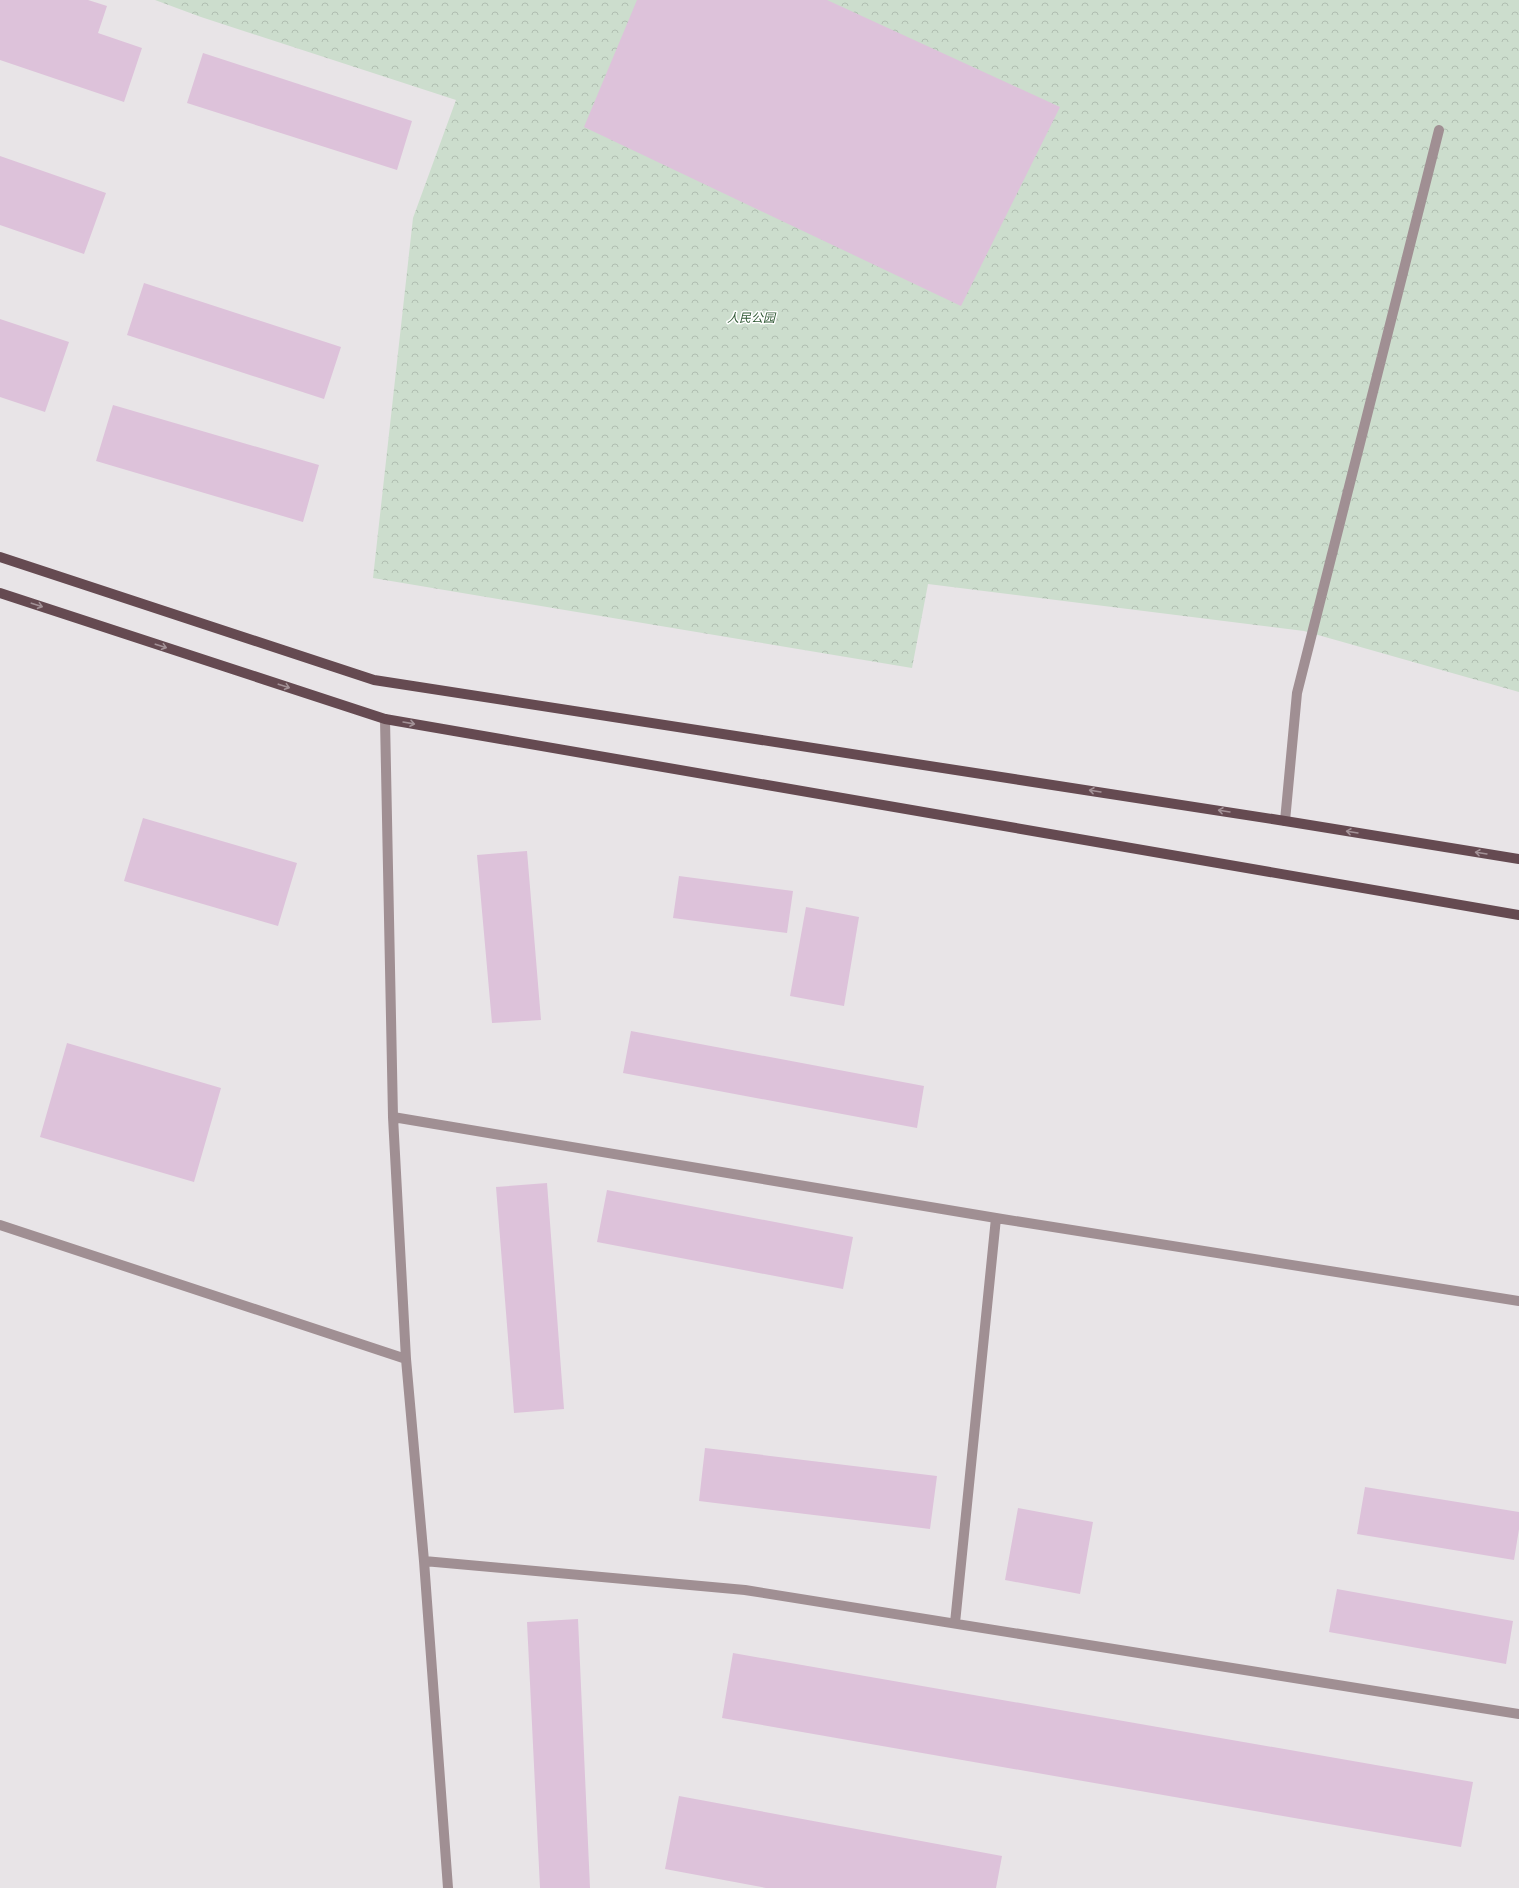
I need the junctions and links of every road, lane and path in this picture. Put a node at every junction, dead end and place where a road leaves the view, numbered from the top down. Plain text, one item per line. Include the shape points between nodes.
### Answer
1 (1439, 130) dead end
2 (0, 557) edge
3 (0, 593) edge
4 (385, 719) junction
5 (1285, 821) junction
6 (1519, 859) edge
7 (1519, 915) edge
8 (393, 1117) junction
9 (996, 1218) junction
10 (0, 1224) edge
11 (1519, 1301) edge
12 (406, 1359) junction
13 (424, 1561) junction
14 (955, 1623) junction
15 (1519, 1714) edge
16 (448, 1888) edge

1 - 5 street via 1297,693
5 -> 2 main road via 374,680
3 -> 4 main road
4 -> 7 main road
4 - 8 street
6 -> 5 main road
8 - 9 street
8 - 12 street
9 - 11 street
9 - 14 street
10 - 12 street
12 - 13 street
13 - 14 street via 745,1590
13 - 16 street
14 - 15 street

